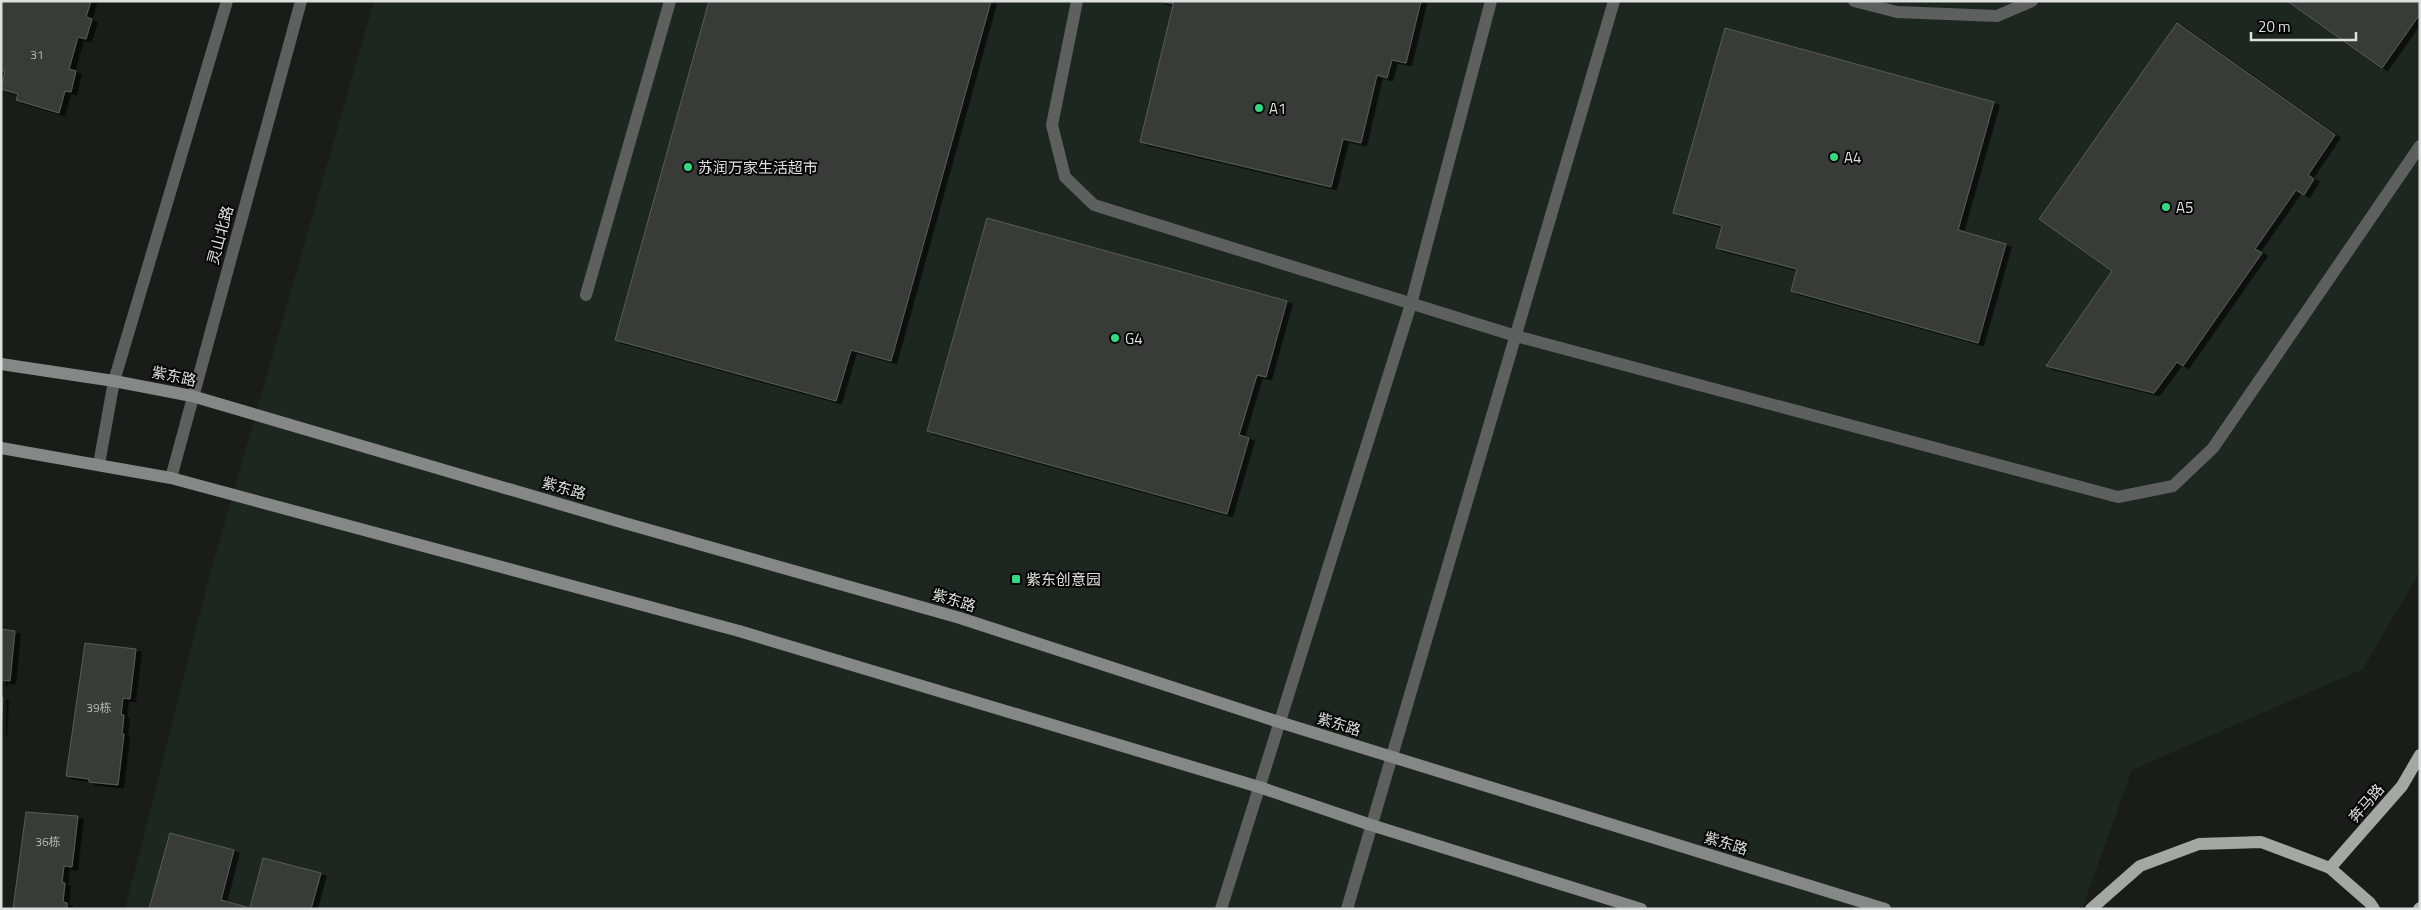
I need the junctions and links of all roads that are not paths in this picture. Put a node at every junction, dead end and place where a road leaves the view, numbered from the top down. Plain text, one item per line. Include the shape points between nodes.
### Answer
1 (227, 1) edge
2 (301, 1) edge
3 (670, 1) edge
4 (1077, 1) edge
5 (1491, 1) edge
6 (1614, 1) edge
7 (1854, 1) edge
8 (2032, 1) edge
9 (2420, 146) edge
10 (586, 295) dead end
11 (1411, 304) junction
12 (1516, 336) junction
13 (1, 364) edge
14 (114, 381) junction
15 (192, 396) junction
16 (1, 448) edge
17 (99, 464) junction
18 (171, 478) junction
19 (1280, 722) junction
20 (2420, 755) edge
21 (1392, 757) junction
22 (1259, 786) junction
23 (1371, 825) junction
24 (2330, 868) junction
25 (1221, 909) edge
26 (1347, 909) edge
27 (1641, 909) edge
28 (1886, 909) edge
29 (2091, 909) edge
30 (2374, 909) edge

1 - 14 street
2 - 15 street, 灵山北路
3 - 10 street
4 - 11 street via 1052,125 1065,177 1094,204
5 - 11 street
6 - 12 street
7 - 8 street via 1897,12 1997,16
9 - 12 street via 2212,448 2173,486 2118,497
11 - 12 street
11 - 19 street
12 - 21 street
13 - 14 main road, 紫东路
14 - 15 main road, 紫东路
14 - 17 street
15 - 18 street, 灵山北路
15 - 19 main road, 紫东路 via 960,618
16 - 17 main road
17 - 18 main road
18 - 22 main road via 739,630
19 - 21 main road, 紫东路
19 - 22 street
20 - 24 main road, 奔马路 via 2402,786
21 - 23 street
21 - 28 main road, 紫东路
22 - 23 main road
22 - 25 street
23 - 26 street
23 - 27 main road
24 - 29 main road via 2261,842 2198,844 2140,866
24 - 30 main road

